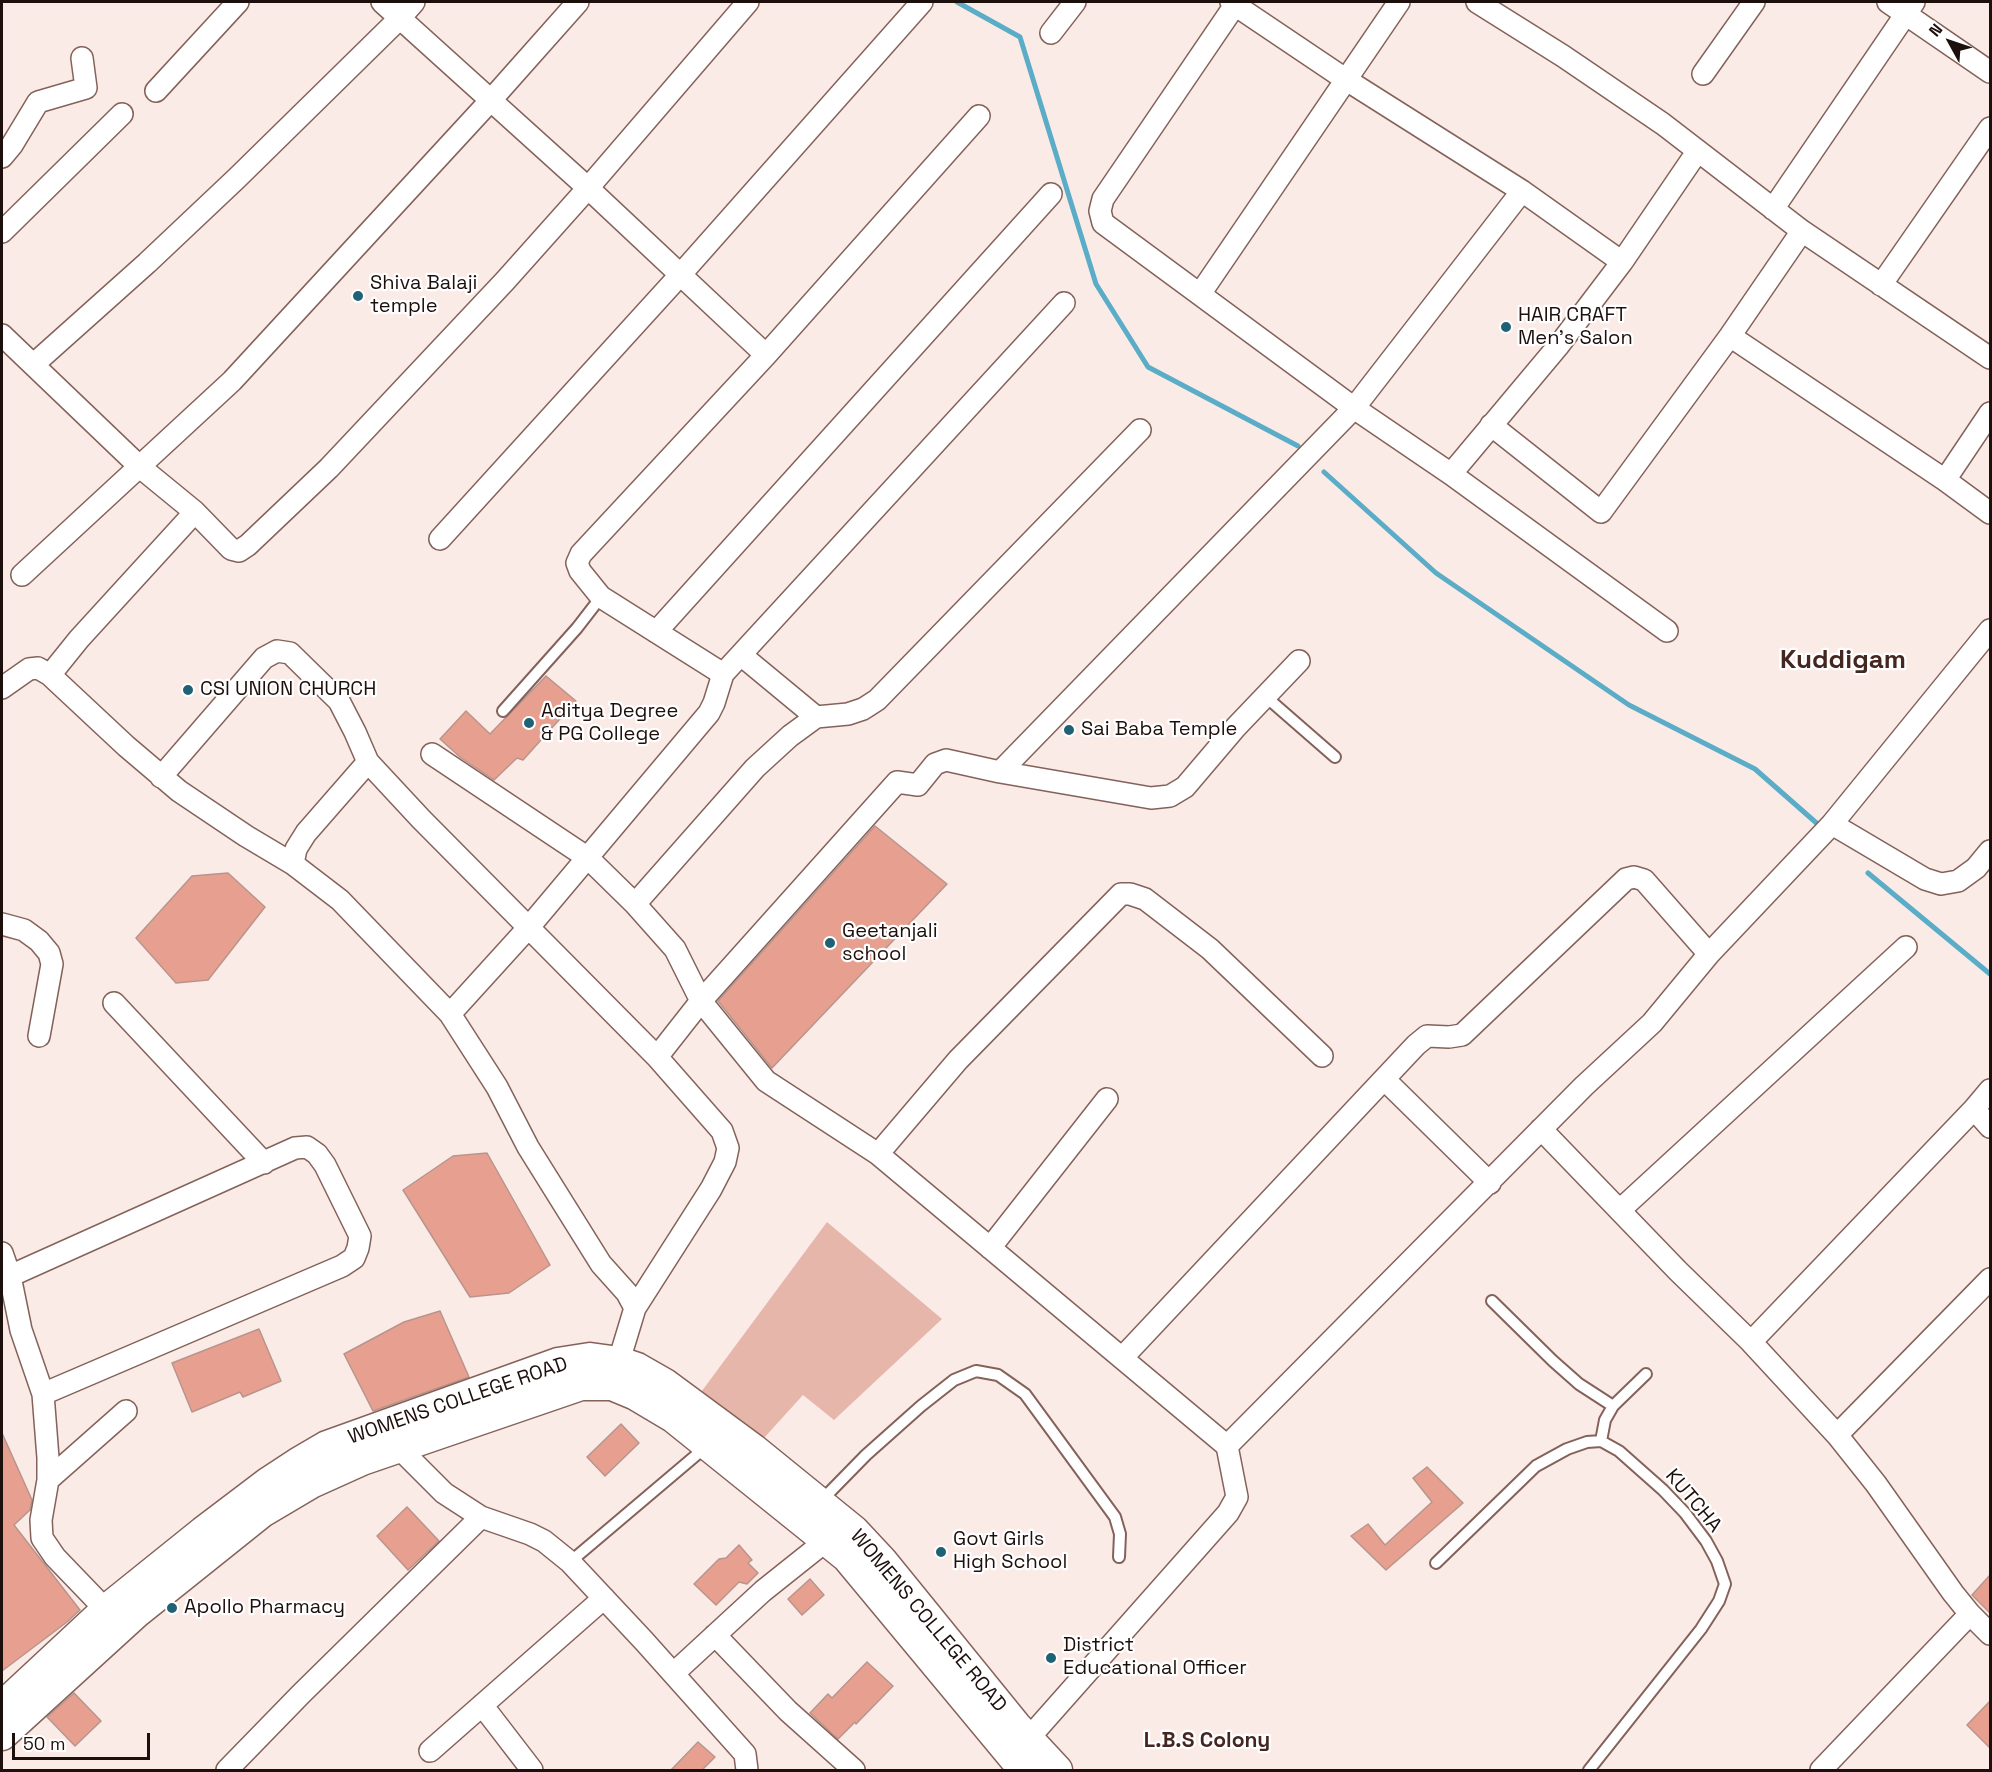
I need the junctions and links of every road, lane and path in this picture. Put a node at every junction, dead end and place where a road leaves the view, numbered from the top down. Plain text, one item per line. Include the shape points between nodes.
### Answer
1 (238, 2) edge
2 (382, 2) edge
3 (414, 2) edge
4 (578, 2) edge
5 (748, 2) edge
6 (922, 2) edge
7 (1075, 2) edge
8 (1399, 2) edge
9 (1477, 2) edge
10 (1754, 2) edge
11 (1888, 2) edge
12 (1233, 3) edge
13 (1910, 8) edge
14 (400, 18) junction
15 (1051, 33) dead end
16 (82, 58) dead end
17 (1990, 72) edge
18 (1703, 74) dead end
19 (1345, 80) junction
20 (156, 91) dead end
21 (491, 100) junction
22 (122, 114) dead end
23 (979, 116) dead end
24 (1990, 128) edge
25 (1697, 152) junction
26 (2, 157) edge
27 (588, 188) junction
28 (1522, 191) junction
29 (1051, 195) dead end
30 (1773, 209) junction
31 (1802, 231) junction
32 (2, 232) edge
33 (1622, 262) junction
34 (681, 274) junction
35 (1881, 285) junction
36 (1200, 294) junction
37 (1064, 303) dead end
38 (2, 335) edge
39 (1730, 336) junction
40 (766, 355) junction
41 (1990, 358) edge
42 (34, 364) junction
43 (1354, 408) junction
44 (1990, 413) edge
45 (1491, 425) junction
46 (1140, 430) dead end
47 (140, 467) junction
48 (1451, 474) junction
49 (1945, 480) junction
50 (195, 512) junction
51 (1990, 513) edge
52 (440, 539) dead end
53 (22, 575) dead end
54 (597, 601) junction
55 (1990, 630) edge
56 (1667, 631) dead end
57 (656, 632) junction
58 (741, 655) junction
59 (1299, 661) dead end
60 (50, 675) junction
61 (719, 686) junction
62 (2, 688) edge
63 (1267, 697) junction
64 (503, 711) dead end
65 (814, 718) junction
66 (432, 754) dead end
67 (1335, 757) dead end
68 (368, 762) junction
69 (1000, 772) junction
70 (161, 777) junction
71 (1832, 824) junction
72 (1990, 850) edge
73 (588, 858) junction
74 (293, 864) junction
75 (635, 903) junction
76 (2, 924) edge
77 (529, 927) junction
78 (1906, 947) dead end
79 (1709, 954) junction
80 (701, 1001) junction
81 (114, 1004) dead end
82 (450, 1014) junction
83 (39, 1036) dead end
84 (1322, 1056) dead end
85 (657, 1057) junction
86 (1384, 1080) junction
87 (1990, 1090) edge
88 (1107, 1099) dead end
89 (1974, 1109) junction
90 (1990, 1127) edge
91 (1541, 1129) junction
92 (878, 1154) junction
93 (264, 1163) junction
94 (1490, 1183) junction
95 (1620, 1210) junction
96 (990, 1248) junction
97 (2, 1253) edge
98 (10, 1276) junction
99 (1990, 1279) edge
100 (1492, 1301) dead end
101 (635, 1308) junction
102 (1751, 1342) junction
103 (1122, 1358) junction
104 (615, 1373) junction
105 (1646, 1374) dead end
106 (43, 1394) junction
107 (1613, 1406) junction
108 (126, 1411) dead end
109 (1837, 1435) junction
110 (393, 1437) junction
111 (1601, 1441) junction
112 (708, 1445) junction
113 (1227, 1446) junction
114 (48, 1480) junction
115 (812, 1512) junction
116 (481, 1517) junction
117 (826, 1540) junction
118 (1119, 1557) dead end
119 (570, 1562) junction
120 (1436, 1563) dead end
121 (604, 1598) junction
122 (106, 1610) junction
123 (1970, 1614) junction
124 (1990, 1634) edge
125 (715, 1635) junction
126 (674, 1673) junction
127 (482, 1705) junction
128 (2, 1707) edge
129 (2, 1735) edge
130 (1028, 1739) junction
131 (430, 1751) dead end
132 (227, 1770) edge
133 (532, 1770) edge
134 (747, 1770) edge
135 (854, 1770) edge
136 (1024, 1770) edge
137 (1057, 1770) edge
138 (1589, 1770) edge
139 (1821, 1770) edge

1 - 20 street
2 - 14 street
3 - 14 street
4 - 21 street
5 - 27 street
6 - 34 street
7 - 15 street
8 - 19 street
9 - 25 street via 1663,124
10 - 18 street
11 - 13 street
12 - 19 street
12 - 36 street via 1103,199 1100,211 1103,223
13 - 17 street
13 - 30 street
14 - 21 street
14 - 42 street via 237,178
16 - 26 street via 86,88 38,102
19 - 28 street
19 - 36 street
21 - 27 street
21 - 47 street via 266,346
22 - 32 street
23 - 40 street
24 - 35 street
25 - 30 street
25 - 33 street
27 - 34 street
27 - 50 street via 329,468 248,545 239,551 231,549
28 - 33 street
28 - 43 street
29 - 57 street
30 - 31 street
31 - 35 street
31 - 39 street
33 - 45 street
34 - 40 street
34 - 52 street
35 - 41 street
36 - 43 street
37 - 58 street
38 - 42 street
39 - 45 street via 1601,512
39 - 49 street
40 - 54 street via 581,554 577,563
42 - 47 street
43 - 48 street
43 - 69 street
44 - 49 street
45 - 48 street
46 - 65 street via 877,700 848,714
47 - 50 street
47 - 53 street
48 - 56 street
49 - 51 street
50 - 60 street
54 - 57 street
54 - 64 lane
55 - 71 street
57 - 61 street
58 - 61 street
58 - 65 street
59 - 63 street
60 - 62 street via 38,668 29,669
60 - 70 street
61 - 73 street via 709,713
63 - 67 lane
63 - 69 street via 1185,787 1170,796 1151,798
65 - 75 street via 755,768
66 - 73 street
68 - 70 street via 339,701 290,653 277,651 264,658
68 - 74 street via 306,833
68 - 77 street
69 - 80 street via 946,760 936,764 918,785 897,782
70 - 74 street
71 - 72 street via 1925,879 1941,884 1958,881 1976,868
71 - 79 street
73 - 75 street
73 - 77 street
74 - 82 street via 340,900
75 - 80 street via 675,949
76 - 83 street via 24,930 50,952 52,964
77 - 82 street
77 - 85 street
78 - 95 street
79 - 86 street via 1644,880 1626,879 1462,1035 1427,1036
79 - 91 street via 1652,1023
80 - 85 street
80 - 92 street via 766,1081
81 - 93 street
82 - 101 street via 498,1087 528,1147 601,1264
84 - 92 street via 1210,949 1145,899 1121,894 958,1060
85 - 101 street via 722,1131 728,1148 711,1189
86 - 94 street
86 - 103 street
87 - 89 street
88 - 96 street
89 - 90 street
89 - 102 street
91 - 94 street
91 - 95 street
92 - 96 street
93 - 98 street
93 - 106 street via 295,1148 307,1147 317,1154 360,1236 354,1258
94 - 113 street
95 - 102 street
96 - 103 street
97 - 98 street
98 - 106 street via 21,1330
99 - 109 street
100 - 107 lane via 1570,1376
101 - 104 street
102 - 109 street
103 - 113 street
104 - 110 main road, WOMENS COLLEGE ROAD
104 - 112 main road, WOMENS COLLEGE ROAD via 636,1395 673,1417
104 - 115 main road, WOMENS COLLEGE ROAD via 637,1368 666,1384 753,1449
105 - 107 lane
106 - 114 street
107 - 111 lane via 1605,1420
108 - 114 street
109 - 123 street
110 - 116 street via 444,1493
110 - 122 main road, WOMENS COLLEGE ROAD via 327,1446 288,1469
110 - 129 main road, WOMENS COLLEGE ROAD via 362,1460 311,1483 262,1512 136,1612
111 - 120 lane via 1567,1449 1536,1466
111 - 138 lane, KUTCHA via 1619,1451 1685,1513 1706,1541 1725,1584 1701,1629
112 - 115 main road, WOMENS COLLEGE ROAD
112 - 119 lane
113 - 130 street via 1237,1497 1228,1513
114 - 122 street via 42,1538
115 - 117 main road, WOMENS COLLEGE ROAD
115 - 118 lane via 866,1455 921,1406 954,1380 976,1371 998,1375 1025,1394 1115,1517 1120,1534
115 - 130 main road, WOMENS COLLEGE ROAD via 854,1531 882,1560
116 - 119 street via 537,1537
116 - 132 street
117 - 125 street
117 - 136 main road, WOMENS COLLEGE ROAD via 861,1572
119 - 121 street
121 - 126 street
121 - 127 street
122 - 128 main road, WOMENS COLLEGE ROAD
123 - 124 street
123 - 139 street
125 - 126 street
125 - 135 street via 788,1711
126 - 134 street via 745,1754
127 - 131 street
127 - 133 street
130 - 137 main road, WOMENS COLLEGE ROAD

